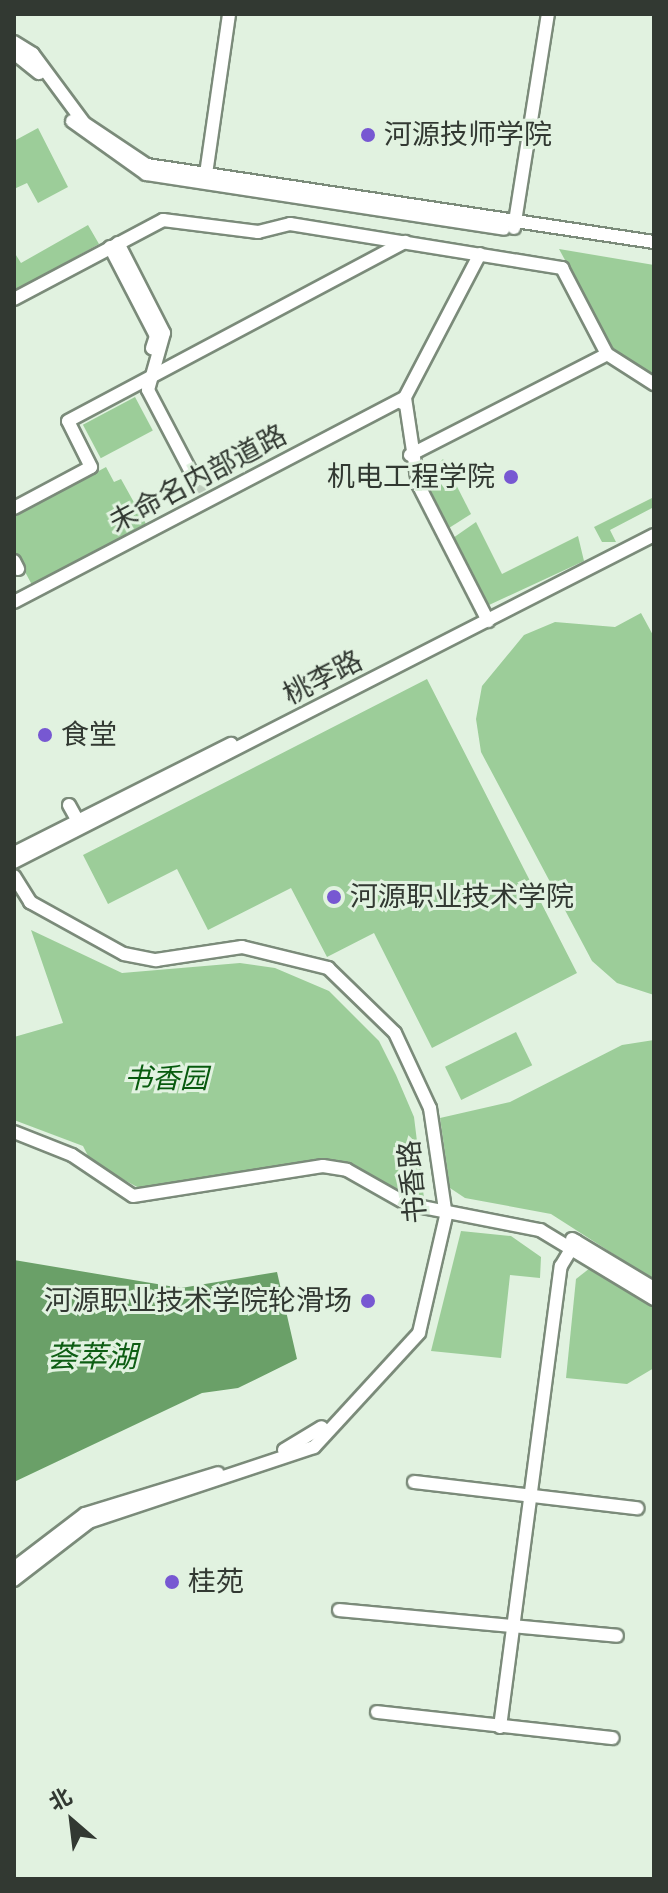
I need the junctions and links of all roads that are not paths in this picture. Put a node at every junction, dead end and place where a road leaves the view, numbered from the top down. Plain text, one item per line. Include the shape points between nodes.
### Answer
1 (229, 14) edge
2 (548, 14) edge
3 (14, 42) edge
4 (14, 53) edge
5 (205, 180) junction
6 (515, 226) junction
7 (400, 241) junction
8 (654, 242) edge
9 (114, 245) junction
10 (654, 250) edge
11 (480, 254) junction
12 (14, 299) edge
13 (607, 354) junction
14 (146, 378) junction
15 (654, 384) edge
16 (402, 402) junction
17 (411, 455) junction
18 (186, 472) tunnel mouth
19 (14, 508) edge
20 (654, 528) edge
21 (654, 535) edge
22 (14, 605) edge
23 (483, 619) junction
24 (69, 805) dead end
25 (80, 825) junction
26 (14, 853) edge
27 (14, 862) edge
28 (14, 876) edge
29 (14, 889) edge
30 (14, 1132) edge
31 (439, 1207) junction
32 (574, 1244) junction
33 (654, 1288) edge
34 (654, 1299) edge
35 (414, 1482) dead end
36 (531, 1496) junction
37 (637, 1508) dead end
38 (14, 1568) edge
39 (14, 1580) edge
40 (339, 1610) dead end
41 (513, 1628) junction
42 (617, 1636) dead end
43 (377, 1712) dead end
44 (500, 1727) junction
45 (613, 1738) dead end

1 - 5 street
2 - 6 street
3 - 5 street via 33,54 84,123 147,165
4 - 5 street via 31,64 81,132 146,174
5 - 6 street
6 - 8 street
6 - 10 street
7 - 9 street via 290,224 258,232 163,220
7 - 11 street
7 - 14 street
9 - 12 street
9 - 14 street via 164,333
11 - 13 street via 562,268
11 - 16 street
13 - 15 street
13 - 17 street
14 - 18 street
14 - 19 street via 68,421 91,467
16 - 17 street
16 - 22 street, 未命名内部道路 via 202,502
17 - 23 street via 418,484
20 - 23 street, 桃李路
21 - 23 street, 桃李路
23 - 25 street, 桃李路
24 - 25 street
25 - 26 street, 桃李路
25 - 27 street, 桃李路
28 - 31 street, 书香路 via 30,902 124,954 156,960 242,947 328,968 395,1033 430,1108
29 - 31 street, 书香路 via 25,906 122,959 154,965 274,955 346,991 390,1036 425,1110
30 - 31 street via 72,1155 133,1196 323,1166 347,1170 387,1198
31 - 32 street via 519,1213
31 - 38 street, 书香路 via 412,1329 309,1440 85,1514
31 - 39 street, 书香路 via 419,1333 314,1447 89,1522
32 - 33 street
32 - 34 street
32 - 36 street via 561,1266
35 - 36 street
36 - 37 street
36 - 41 street
40 - 41 street
41 - 42 street
41 - 44 street
43 - 44 street
44 - 45 street

